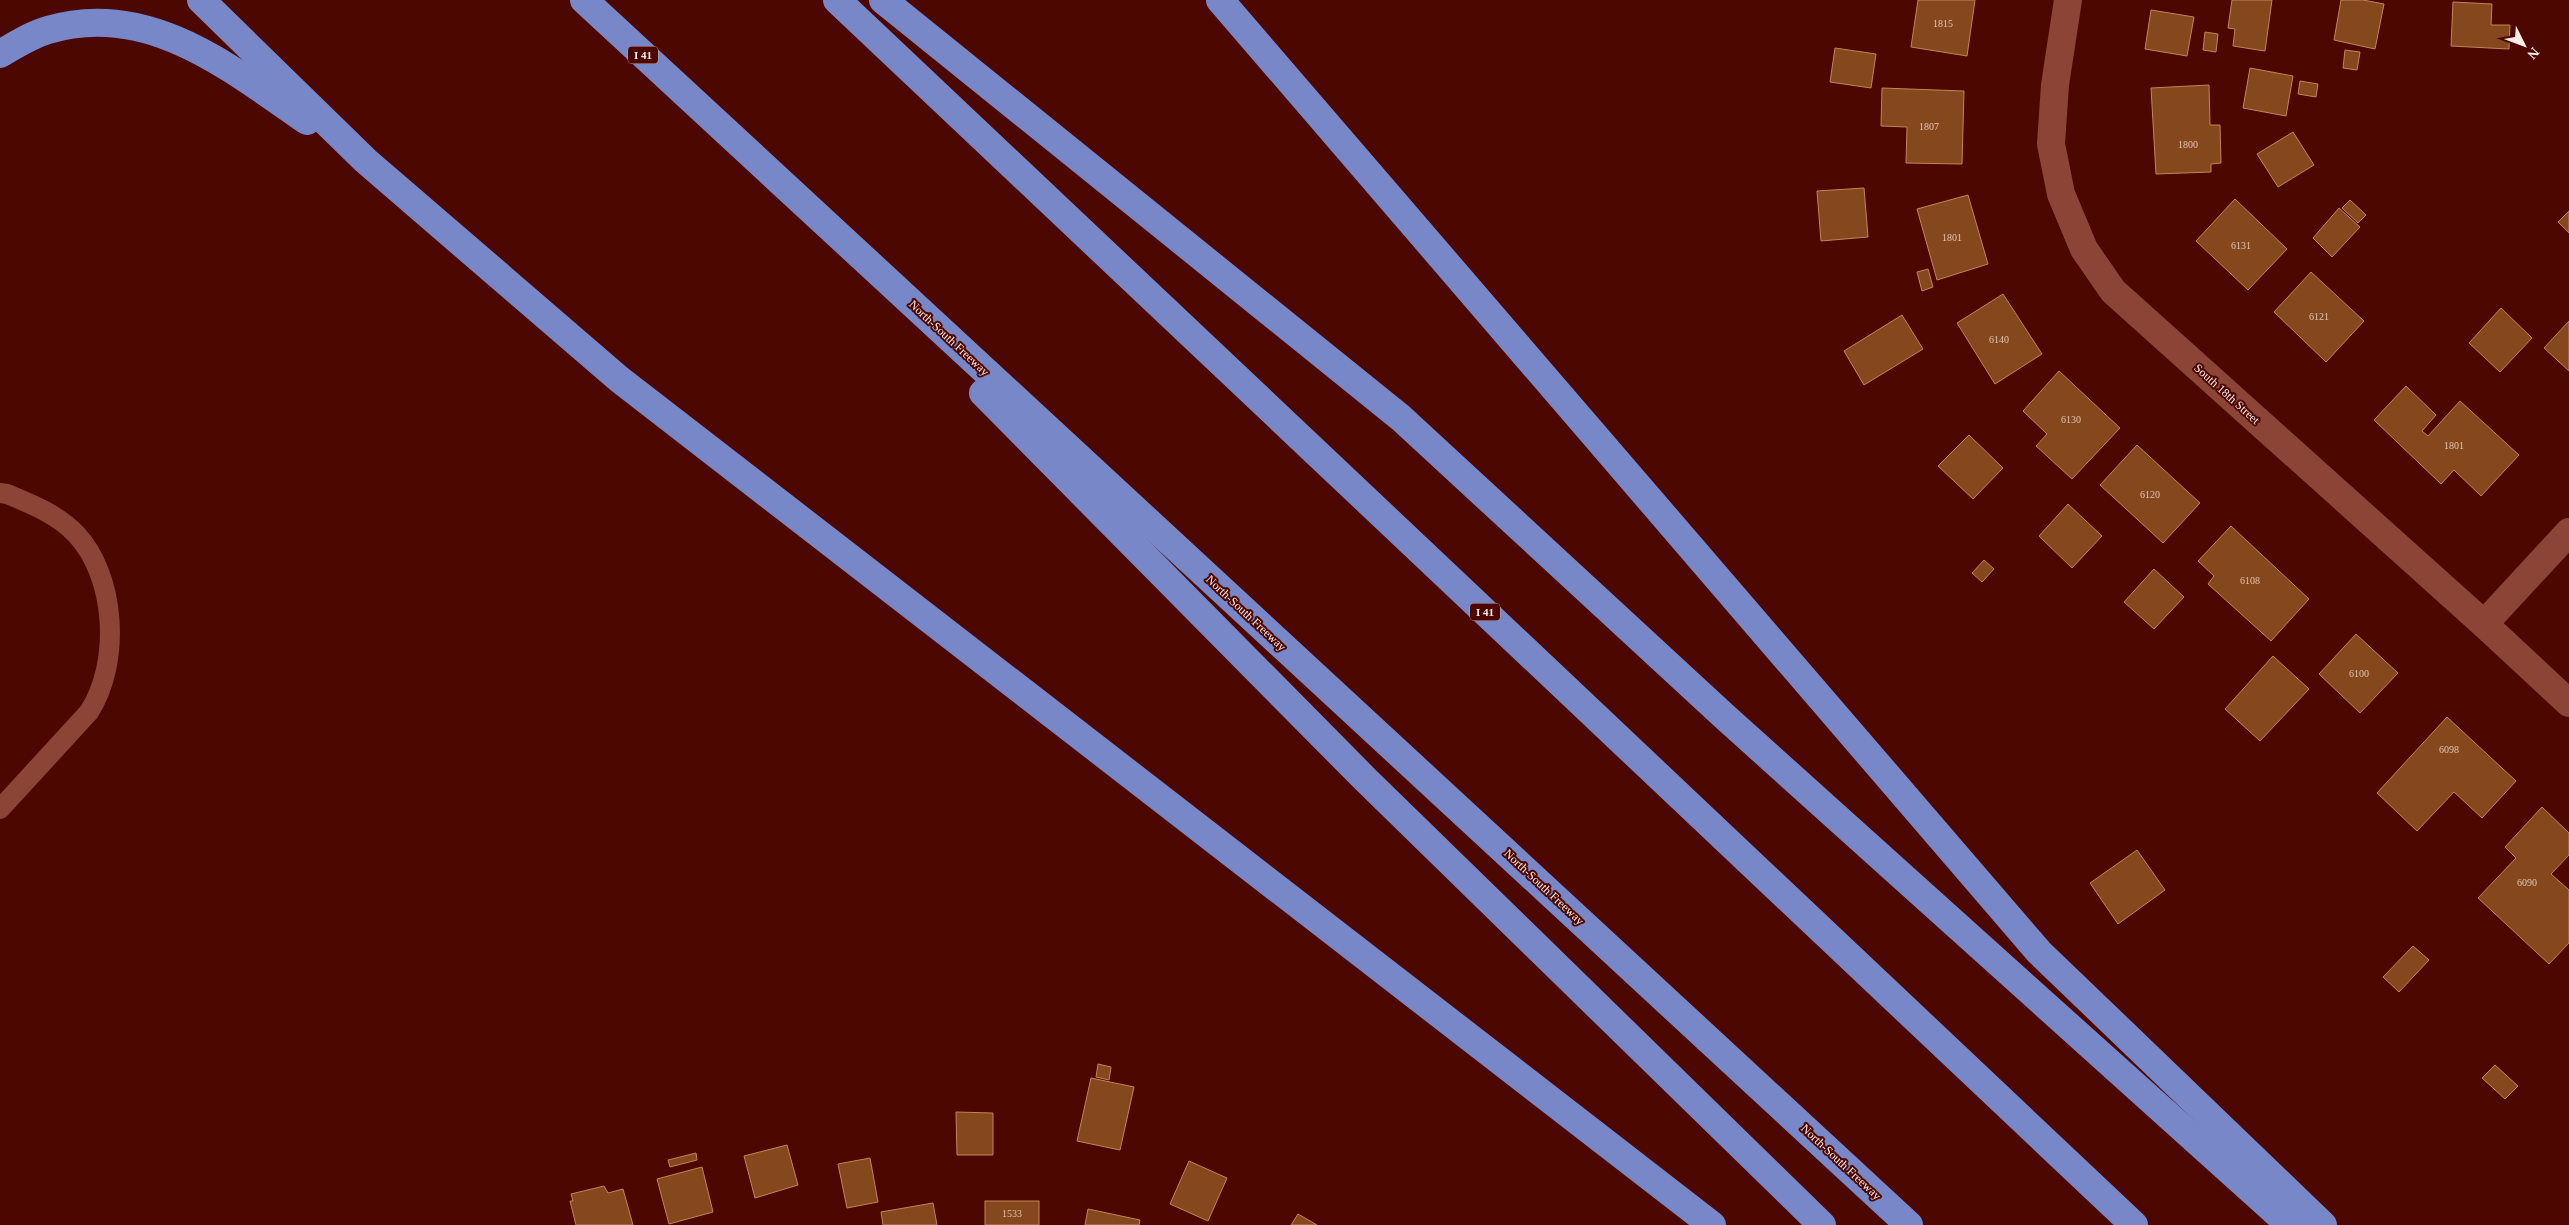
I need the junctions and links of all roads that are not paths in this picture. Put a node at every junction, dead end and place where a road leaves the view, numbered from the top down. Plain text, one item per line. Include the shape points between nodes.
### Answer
1 (201, 0) edge
2 (584, 0) edge
3 (837, 0) edge
4 (883, 0) edge
5 (1220, 0) edge
6 (2068, 0) edge
7 (0, 54) edge
8 (702, 110) junction
9 (366, 161) junction
10 (0, 494) edge
11 (2569, 532) edge
12 (2484, 624) junction
13 (2569, 703) edge
14 (0, 809) edge
15 (1712, 1225) edge
16 (1822, 1225) edge
17 (1909, 1225) edge
18 (2134, 1225) edge
19 (2290, 1225) edge
20 (2323, 1225) edge

1 - 9 highway
2 - 8 highway, North-South Freeway / I 41
3 - 18 highway, I 41
4 - 19 highway via 1401,418 1732,723
5 - 20 highway via 2039,952
6 - 12 street, South 18th Street via 2055,85 2051,144 2061,194 2084,249 2113,291
7 - 9 highway via 48,30 79,22 107,20 135,24 207,53
8 - 16 highway via 1364,778
8 - 17 highway, North-South Freeway / I 41
9 - 15 highway via 619,379
10 - 14 lane via 48,512 76,534 98,566 110,631 104,682 98,698 89,712
11 - 12 street
12 - 13 street, South 18th Street

